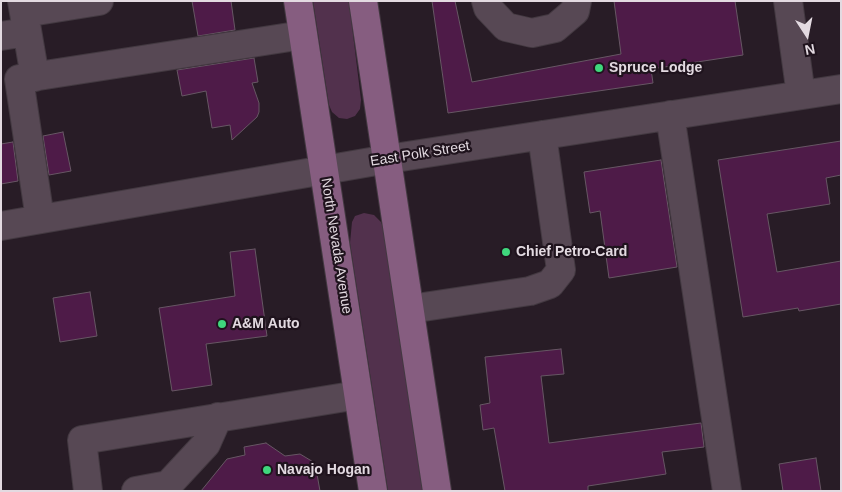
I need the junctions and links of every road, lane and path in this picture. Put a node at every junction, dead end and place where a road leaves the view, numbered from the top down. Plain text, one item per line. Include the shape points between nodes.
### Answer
1 (98, 1) edge
2 (298, 1) edge
3 (364, 1) edge
4 (486, 1) edge
5 (577, 1) edge
6 (788, 1) edge
7 (19, 21) edge
8 (303, 35) junction
9 (35, 77) junction
10 (841, 89) edge
11 (801, 95) junction
12 (670, 115) junction
13 (542, 135) junction
14 (388, 159) junction
15 (324, 170) junction
16 (40, 219) junction
17 (1, 226) edge
18 (410, 310) junction
19 (358, 396) junction
20 (218, 417) junction
21 (88, 491) edge
22 (136, 491) edge
23 (373, 491) edge
24 (437, 491) edge
25 (727, 491) edge

1 - 7 street
2 - 8 main road, North Nevada Avenue
3 - 14 main road
4 - 5 street via 488,8 506,28 532,34 554,28 575,10
6 - 11 street
7 - 9 street
8 - 9 street
8 - 15 main road, North Nevada Avenue
9 - 16 street via 19,79
10 - 11 street, East Polk Street
11 - 12 street, East Polk Street
12 - 13 street, East Polk Street
12 - 25 street
13 - 14 street, East Polk Street
13 - 18 street via 561,270 550,284 530,291
14 - 15 street, East Polk Street
14 - 18 main road
15 - 16 street, East Polk Street
15 - 19 main road, North Nevada Avenue
16 - 17 street, East Polk Street
18 - 24 main road
19 - 20 street
19 - 23 main road, North Nevada Avenue
20 - 21 street via 82,440
20 - 22 street via 206,444 168,485

